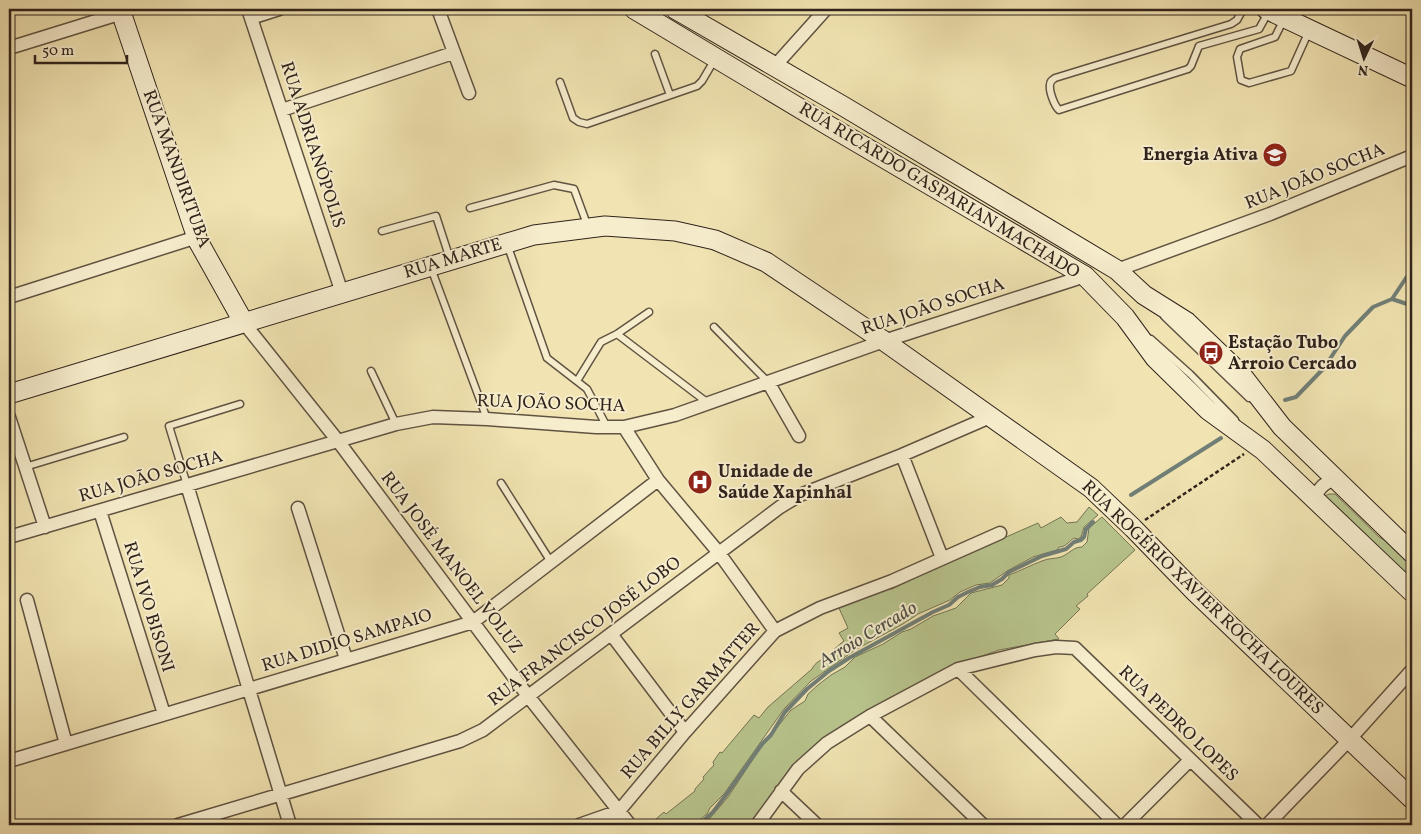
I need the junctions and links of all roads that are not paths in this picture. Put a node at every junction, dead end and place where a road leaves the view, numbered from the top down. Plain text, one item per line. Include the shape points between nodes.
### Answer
1 (279, 9) edge
2 (438, 9) edge
3 (634, 9) edge
4 (675, 9) edge
5 (826, 9) edge
6 (1243, 9) edge
7 (121, 11) edge
8 (1273, 12) edge
9 (250, 13) edge
10 (1310, 30) junction
11 (9, 48) edge
12 (453, 53) junction
13 (655, 54) dead end
14 (716, 58) junction
15 (774, 67) junction
16 (1412, 78) edge
17 (560, 82) dead end
18 (469, 93) dead end
19 (670, 95) junction
20 (282, 110) junction
21 (1412, 156) edge
22 (470, 208) dead end
23 (589, 228) junction
24 (382, 231) dead end
25 (197, 238) junction
26 (507, 243) junction
27 (450, 260) junction
28 (430, 266) junction
29 (1117, 270) junction
30 (1085, 276) junction
31 (342, 293) junction
32 (9, 297) edge
33 (650, 312) dead end
34 (244, 322) junction
35 (714, 327) dead end
36 (617, 334) junction
37 (884, 341) junction
38 (371, 371) dead end
39 (577, 381) junction
40 (768, 382) junction
41 (9, 394) edge
42 (708, 403) junction
43 (240, 404) dead end
44 (990, 416) junction
45 (9, 417) edge
46 (487, 419) junction
47 (396, 424) junction
48 (607, 427) junction
49 (624, 427) junction
50 (799, 436) dead end
51 (124, 437) dead end
52 (338, 440) junction
53 (902, 455) junction
54 (26, 467) junction
55 (658, 480) junction
56 (1336, 480) junction
57 (501, 484) dead end
58 (187, 485) junction
59 (1314, 498) junction
60 (298, 508) dead end
61 (100, 511) junction
62 (45, 526) junction
63 (1000, 533) dead end
64 (9, 537) edge
65 (1412, 552) edge
66 (719, 554) junction
67 (942, 558) junction
68 (551, 562) junction
69 (1412, 592) edge
70 (27, 600) dead end
71 (473, 622) junction
72 (775, 631) junction
73 (612, 634) junction
74 (346, 660) junction
75 (958, 670) junction
76 (1412, 670) edge
77 (249, 689) junction
78 (528, 696) junction
79 (164, 714) junction
80 (870, 716) junction
81 (685, 732) junction
82 (1350, 739) junction
83 (66, 744) junction
84 (1190, 760) junction
85 (9, 761) edge
86 (781, 791) junction
87 (281, 794) junction
88 (1412, 799) edge
89 (619, 811) junction
90 (178, 825) edge
91 (290, 825) edge
92 (579, 825) edge
93 (630, 825) edge
94 (757, 825) edge
95 (817, 825) edge
96 (983, 825) edge
97 (1117, 825) edge
98 (1125, 825) edge
99 (1258, 825) edge
100 (1266, 825) edge

1 - 9 street
2 - 12 street
3 - 14 street, RUA RICARDO GASPARIAN MACHADO
4 - 15 street, RUA RICARDO GASPARIAN MACHADO
5 - 15 street
6 - 8 lane via 1231,24 1055,78 1049,86 1056,107 1059,110 1188,69 1199,46 1259,29
7 - 11 street
7 - 25 street, RUA MANDIRITUBA
8 - 10 street
8 - 10 lane via 1275,37 1240,49 1237,57 1241,80 1249,82 1290,71
9 - 20 street, RUA ADRIANÓPOLIS
10 - 16 street
12 - 18 street
12 - 20 street
13 - 19 lane
14 - 19 lane via 697,86
14 - 30 street, RUA RICARDO GASPARIAN MACHADO
15 - 29 street, RUA RICARDO GASPARIAN MACHADO
17 - 19 lane via 573,118 587,124
20 - 31 street, RUA ADRIANÓPOLIS
21 - 29 street, RUA JOÃO SOCHA via 1270,214
22 - 23 lane via 554,185 574,190
23 - 26 street, RUA MARTE via 534,235
23 - 37 street, RUA MARTE via 605,226 675,231 714,240 766,262
24 - 27 lane via 436,216
25 - 32 street
25 - 34 street, RUA MANDIRITUBA
26 - 27 street, RUA MARTE
26 - 39 lane via 547,358
27 - 28 street, RUA MARTE
28 - 31 street, RUA MARTE
28 - 46 lane
29 - 56 street, RUA RICARDO GASPARIAN MACHADO via 1144,295 1187,322 1241,374 1282,427
30 - 37 street, RUA JOÃO SOCHA
30 - 59 street, RUA RICARDO GASPARIAN MACHADO via 1125,317 1155,358 1208,410 1260,448
31 - 34 street, RUA MARTE
33 - 36 lane
34 - 41 street, RUA MARTE
34 - 52 street, RUA JOSÉ MANOEL VOLUZ
35 - 40 lane
36 - 39 lane via 601,342
36 - 42 lane
37 - 40 street, RUA JOÃO SOCHA
37 - 44 street, RUA ROGÉRIO XAVIER ROCHA LOURES
38 - 47 lane
39 - 48 lane via 587,389
40 - 42 street, RUA JOÃO SOCHA
40 - 50 street
42 - 49 street, RUA JOÃO SOCHA
43 - 58 lane via 169,426
44 - 53 street, RUA FRANCISCO JOSÉ LOBO
44 - 82 street, RUA ROGÉRIO XAVIER ROCHA LOURES via 1091,488
45 - 54 street
46 - 47 street, RUA JOÃO SOCHA via 433,417
46 - 48 street, RUA JOÃO SOCHA
47 - 52 street, RUA JOÃO SOCHA
48 - 49 street, RUA JOÃO SOCHA
49 - 55 street
51 - 54 lane
52 - 58 street, RUA JOÃO SOCHA
52 - 71 street, RUA JOSÉ MANOEL VOLUZ
53 - 66 street, RUA FRANCISCO JOSÉ LOBO via 800,495
53 - 67 street
54 - 62 street
55 - 66 street
55 - 68 street, RUA DIDIO SAMPAIO
56 - 59 street via 1324,484
56 - 65 street, RUA RICARDO GASPARIAN MACHADO
57 - 68 lane
58 - 61 street, RUA JOÃO SOCHA
58 - 77 street
59 - 69 street, RUA RICARDO GASPARIAN MACHADO
60 - 74 street
61 - 62 street, RUA JOÃO SOCHA
61 - 79 street, RUA IVO BISONI
62 - 64 street, RUA JOÃO SOCHA
63 - 67 street, RUA BILLY GARMATTER
66 - 72 street
66 - 73 street, RUA FRANCISCO JOSÉ LOBO
67 - 72 street, RUA BILLY GARMATTER via 820,608
68 - 71 street, RUA DIDIO SAMPAIO
70 - 83 street
71 - 74 street, RUA DIDIO SAMPAIO
71 - 78 street, RUA JOSÉ MANOEL VOLUZ
72 - 81 street, RUA BILLY GARMATTER
73 - 78 street, RUA FRANCISCO JOSÉ LOBO
73 - 81 street
74 - 77 street, RUA DIDIO SAMPAIO
75 - 80 street
75 - 84 street, RUA PEDRO LOPES via 1035,650 1074,648
75 - 97 street
76 - 82 street
77 - 79 street, RUA DIDIO SAMPAIO
77 - 87 street
78 - 87 street, RUA FRANCISCO JOSÉ LOBO via 483,730 460,741
78 - 89 street, RUA JOSÉ MANOEL VOLUZ
79 - 83 street, RUA DIDIO SAMPAIO
80 - 86 street via 827,743 798,769
80 - 96 street
81 - 89 street, RUA BILLY GARMATTER
82 - 88 street, RUA ROGÉRIO XAVIER ROCHA LOURES
82 - 100 street
83 - 85 street, RUA DIDIO SAMPAIO
84 - 98 street
84 - 99 street, RUA PEDRO LOPES
86 - 94 street
86 - 95 street
87 - 90 street, RUA FRANCISCO JOSÉ LOBO
87 - 91 street
89 - 92 street
89 - 93 street, RUA JOSÉ MANOEL VOLUZ

